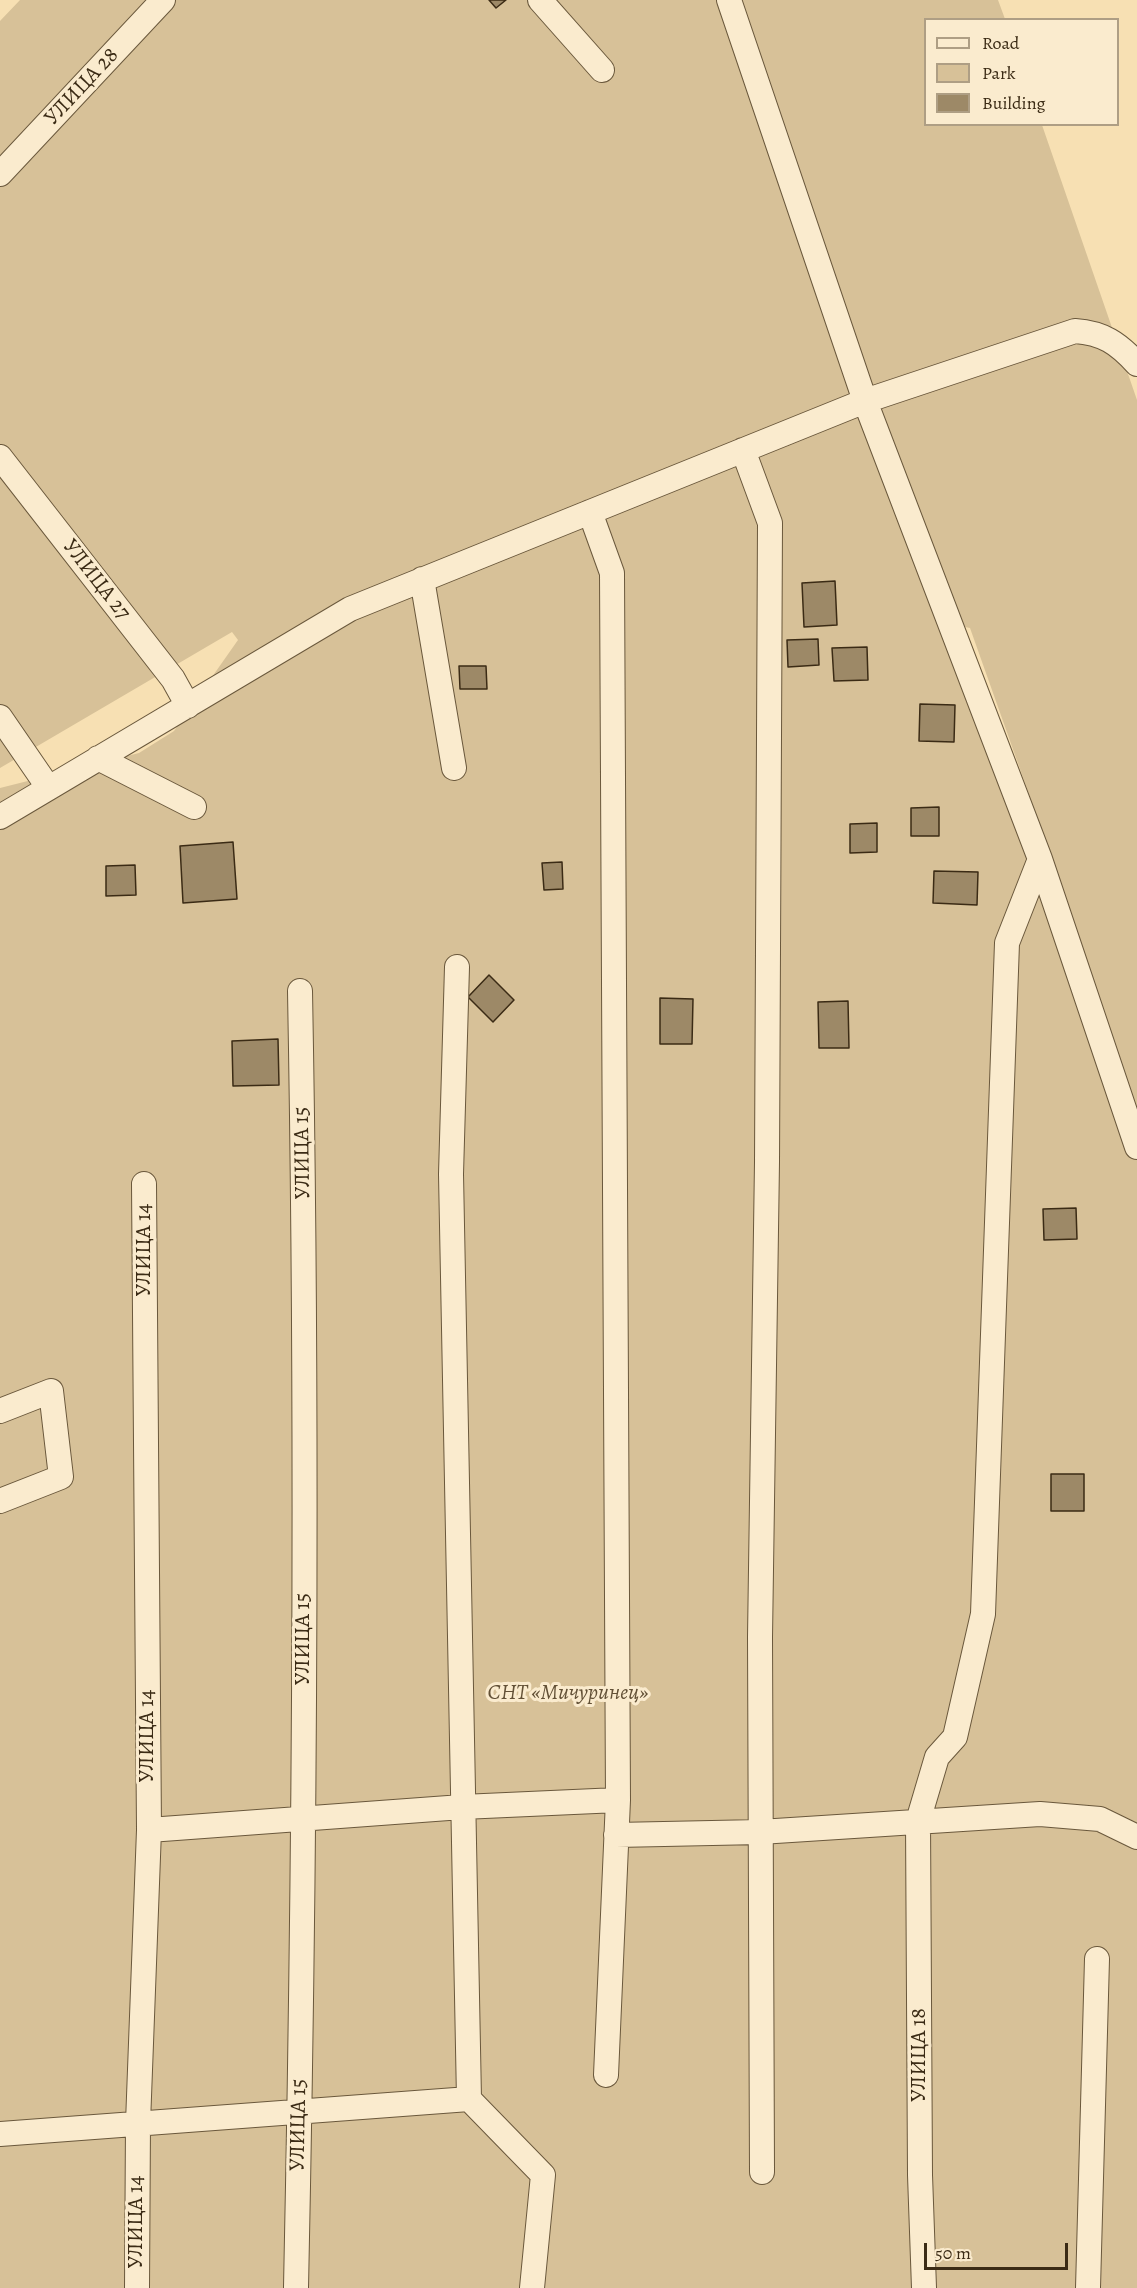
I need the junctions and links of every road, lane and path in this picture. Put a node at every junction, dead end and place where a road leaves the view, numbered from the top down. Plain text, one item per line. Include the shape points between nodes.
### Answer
1 (164, 0) edge
2 (540, 0) edge
3 (729, 0) edge
4 (602, 70) dead end
5 (0, 174) edge
6 (1137, 364) edge
7 (865, 401) junction
8 (743, 450) junction
9 (0, 457) edge
10 (590, 512) junction
11 (422, 579) junction
12 (188, 706) junction
13 (0, 717) edge
14 (98, 758) junction
15 (454, 768) dead end
16 (48, 787) junction
17 (194, 807) dead end
18 (0, 817) edge
19 (1040, 858) junction
20 (457, 967) dead end
21 (300, 991) dead end
22 (1137, 1147) edge
23 (144, 1184) dead end
24 (0, 1411) edge
25 (0, 1501) edge
26 (618, 1800) junction
27 (462, 1806) junction
28 (305, 1818) junction
29 (918, 1821) junction
30 (149, 1830) junction
31 (760, 1832) junction
32 (616, 1835) junction
33 (1137, 1837) edge
34 (1097, 1959) dead end
35 (606, 2075) dead end
36 (469, 2098) junction
37 (300, 2111) junction
38 (138, 2123) junction
39 (0, 2134) edge
40 (762, 2172) dead end
41 (137, 2288) edge
42 (296, 2288) edge
43 (532, 2288) edge
44 (924, 2288) edge
45 (1088, 2288) edge

1 - 5 street, УЛИЦА 28
2 - 4 street
3 - 7 street
6 - 7 street via 1115,342 1094,333 1075,332
7 - 8 street
7 - 19 street
8 - 10 street
8 - 31 street via 770,523
9 - 12 street, УЛИЦА 27 via 173,679
10 - 11 street
10 - 26 street via 612,573
11 - 12 street via 350,609
11 - 15 street
12 - 14 street
13 - 16 street
14 - 16 street
14 - 17 street
16 - 18 street
19 - 22 street
19 - 29 street, УЛИЦА 18 via 1006,943 983,1614 955,1737 937,1757
20 - 27 street via 451,1174
21 - 28 street, УЛИЦА 15
23 - 30 street, УЛИЦА 14
24 - 25 street via 51,1391 61,1477
26 - 27 street
26 - 32 street
27 - 28 street
27 - 36 street
28 - 30 street
28 - 37 street, УЛИЦА 15
29 - 31 street
29 - 33 street via 1040,1814 1100,1819
29 - 44 street, УЛИЦА 18
30 - 38 street, УЛИЦА 14
31 - 32 street
31 - 40 street
32 - 35 street
34 - 45 street
36 - 37 street
36 - 43 street via 543,2175
37 - 38 street
37 - 42 street, УЛИЦА 15
38 - 39 street
38 - 41 street, УЛИЦА 14

